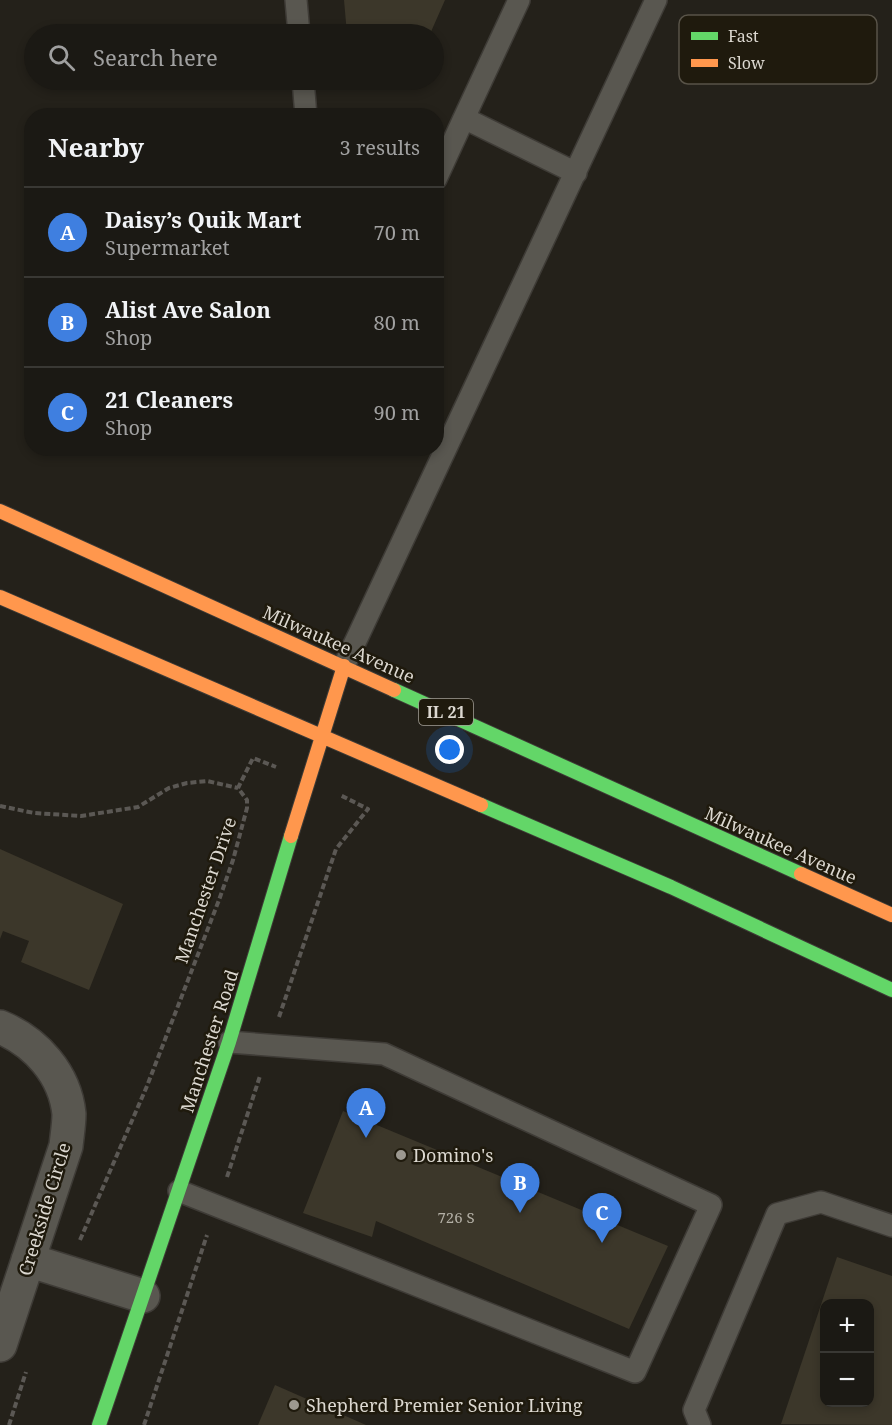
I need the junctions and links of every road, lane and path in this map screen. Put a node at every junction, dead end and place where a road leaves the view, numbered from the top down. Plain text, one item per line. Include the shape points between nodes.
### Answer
1 (296, 0) edge
2 (519, 0) edge
3 (656, 0) edge
4 (298, 24) edge
5 (304, 90) edge
6 (305, 108) edge
7 (464, 118) junction
8 (444, 162) edge
9 (576, 173) junction
10 (444, 454) edge
11 (443, 456) edge
12 (0, 511) edge
13 (0, 597) edge
14 (344, 666) junction
15 (321, 736) junction
16 (309, 780) junction
17 (238, 788) junction
18 (0, 806) edge
19 (892, 915) edge
20 (892, 990) edge
21 (0, 1028) edge
22 (229, 1042) junction
23 (270, 1045) junction
24 (178, 1191) junction
25 (218, 1206) junction
26 (892, 1226) edge
27 (28, 1260) junction
28 (64, 1272) junction
29 (142, 1296) junction
30 (0, 1345) edge
31 (29, 1364) dead end
32 (9, 1425) edge
33 (99, 1425) edge
34 (144, 1425) edge
35 (700, 1425) edge

1 - 4 lane
2 - 7 lane
3 - 9 lane
5 - 6 lane
7 - 8 lane
7 - 9 lane
9 - 10 lane
11 - 14 lane
12 - 14 main road, Milwaukee Avenue / IL 21
13 - 15 main road
14 - 15 main road, Manchester Road
14 - 19 main road, Milwaukee Avenue / IL 21
15 - 16 main road, Manchester Road
15 - 20 main road via 671,887
16 - 17 path via 253,758
16 - 22 main road, Manchester Road
16 - 23 path via 368,809 336,849
17 - 18 path via 207,781 187,783 169,788 138,807 81,816
17 - 28 path, Manchester Drive via 247,800 247,808 219,900 147,1086
21 - 27 street, Creekside Circle via 42,1054 61,1082 69,1114 66,1146
22 - 23 lane
22 - 24 main road, Manchester Road
23 - 25 path
23 - 25 lane via 384,1054 711,1205 635,1372
24 - 25 lane
24 - 29 main road, Manchester Road
25 - 34 path
26 - 35 lane via 821,1202 777,1214 694,1410
27 - 28 street
27 - 30 street, Creekside Circle
28 - 29 street
29 - 33 main road, Manchester Road
31 - 32 path

